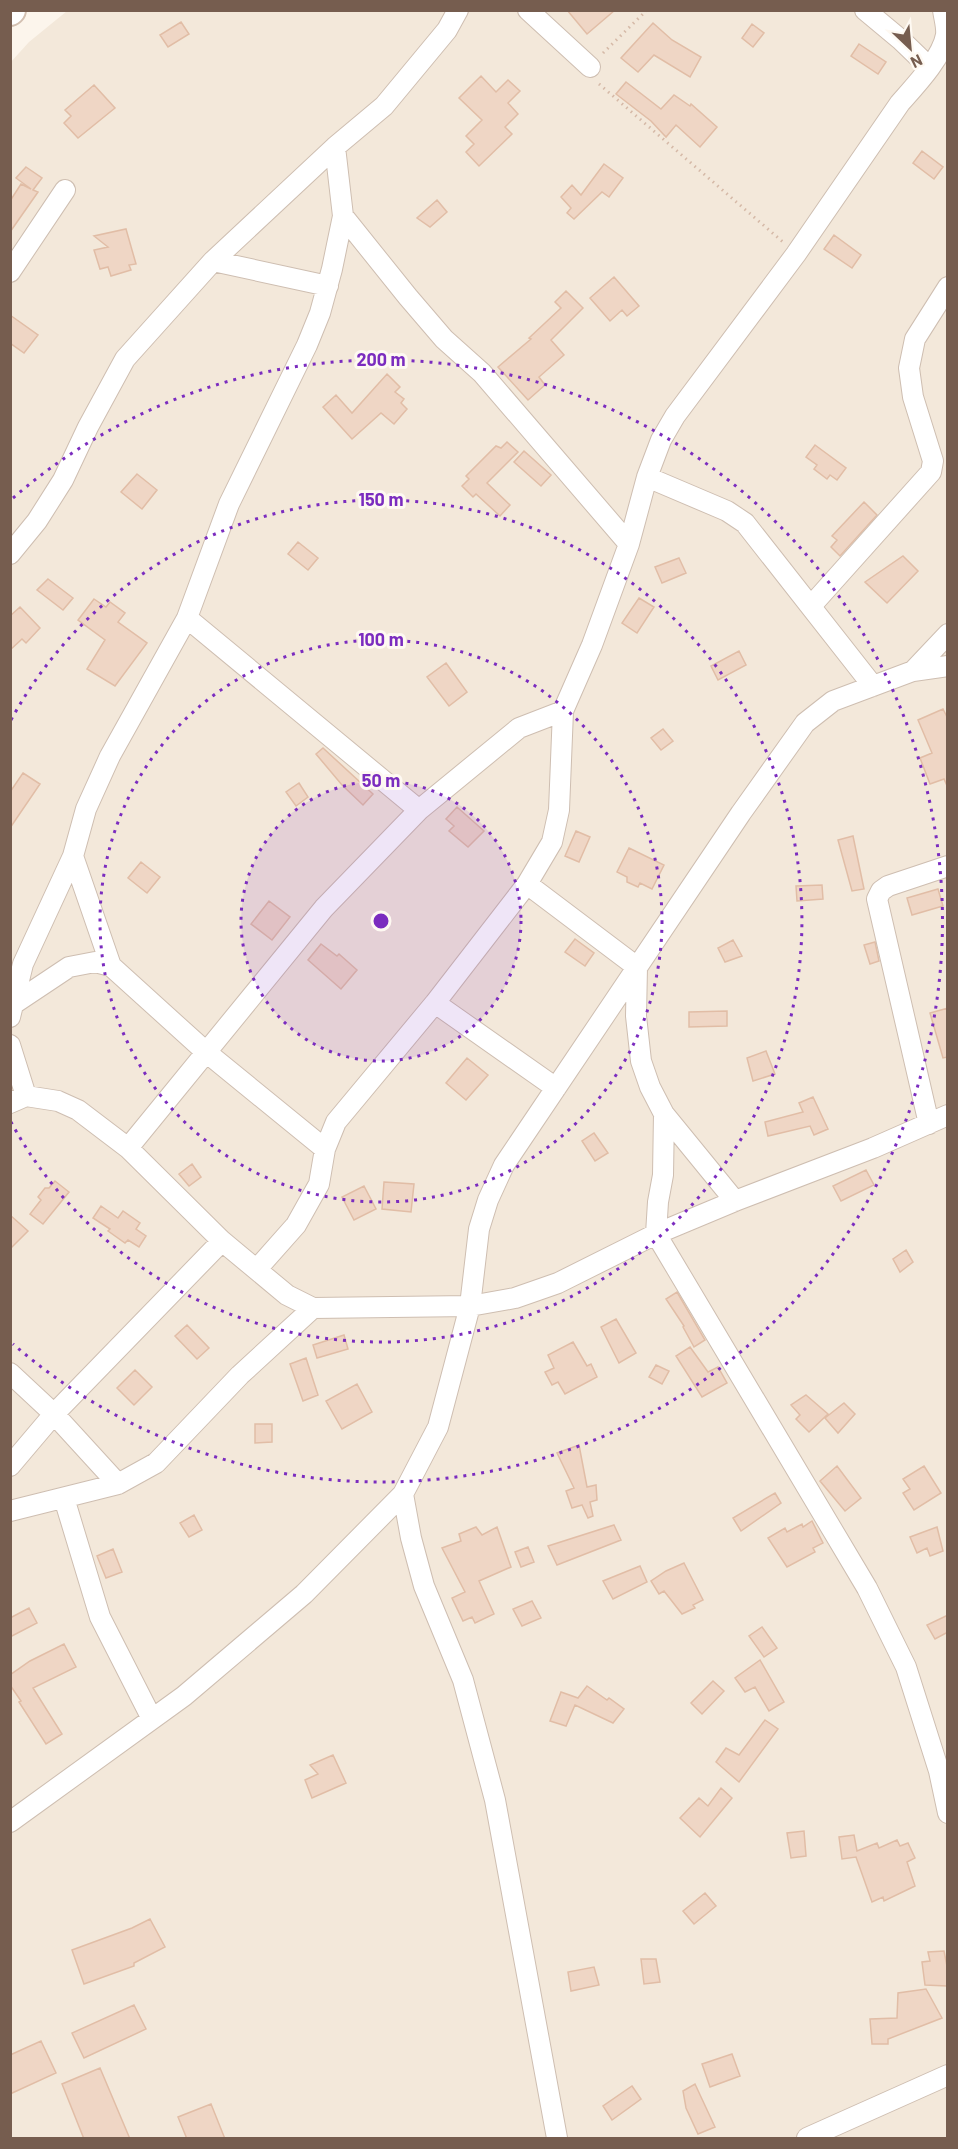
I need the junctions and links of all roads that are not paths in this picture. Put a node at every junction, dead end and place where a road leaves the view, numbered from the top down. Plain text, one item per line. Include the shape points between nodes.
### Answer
1 (458, 10) edge
2 (528, 10) edge
3 (865, 10) edge
4 (943, 10) edge
5 (947, 34) edge
6 (590, 67) road end
7 (929, 67) junction
8 (335, 147) junction
9 (65, 190) dead end
10 (343, 216) junction
11 (213, 261) junction
12 (10, 272) edge
13 (328, 286) junction
14 (948, 287) edge
15 (647, 477) junction
16 (629, 544) junction
17 (10, 554) edge
18 (811, 606) junction
19 (187, 618) junction
20 (948, 634) edge
21 (948, 666) edge
22 (914, 671) junction
23 (873, 686) junction
24 (563, 711) junction
25 (418, 810) junction
26 (73, 856) junction
27 (948, 866) edge
28 (527, 884) junction
29 (111, 966) junction
30 (637, 967) junction
31 (435, 1003) junction
32 (11, 1011) edge
33 (10, 1044) edge
34 (206, 1052) junction
35 (556, 1088) junction
36 (18, 1100) edge
37 (664, 1114) junction
38 (948, 1115) edge
39 (928, 1124) junction
40 (128, 1148) junction
41 (325, 1149) junction
42 (735, 1201) junction
43 (656, 1234) junction
44 (222, 1241) junction
45 (257, 1269) junction
46 (470, 1306) junction
47 (313, 1308) junction
48 (10, 1373) edge
49 (54, 1414) junction
50 (10, 1466) edge
51 (118, 1484) junction
52 (403, 1494) junction
53 (64, 1498) junction
54 (10, 1511) edge
55 (152, 1719) junction
56 (948, 1813) edge
57 (10, 1822) edge
58 (948, 2075) edge
59 (557, 2139) edge
60 (807, 2139) edge

1 - 8 street via 447,30 384,106
2 - 6 street
3 - 7 street
4 - 5 street
5 - 7 street
7 - 15 street via 675,416
8 - 10 street
8 - 11 street
9 - 12 street
10 - 13 street
10 - 16 street via 444,339 482,373
11 - 13 street
11 - 17 street via 125,359 63,480
13 - 19 street via 307,345 229,504
14 - 18 street via 915,339 909,368 913,397 933,460 931,472
15 - 16 street
15 - 18 street via 727,511 745,523
16 - 24 street
18 - 23 street
19 - 25 street
19 - 26 street via 110,756 86,809
20 - 22 street
21 - 22 street
22 - 23 street
23 - 30 street via 833,701 805,723
24 - 25 street via 519,728
24 - 28 street via 559,810 552,842
25 - 34 street via 324,908
26 - 29 street
26 - 32 street via 23,964
27 - 39 street via 888,886 877,899
28 - 30 street
28 - 31 street
29 - 32 street via 95,962 69,967
29 - 34 street
30 - 35 street
30 - 37 street via 640,1061
31 - 35 street
31 - 41 street via 336,1122
33 - 36 street
34 - 40 street
34 - 41 street
35 - 46 street via 504,1165 488,1200 479,1229
36 - 40 street via 58,1101 78,1110
37 - 42 street
37 - 43 street via 663,1175
38 - 39 street
39 - 42 street
40 - 44 street
41 - 45 street via 319,1184 296,1225
42 - 43 street
43 - 46 street via 558,1283 515,1298
43 - 56 street via 867,1588 906,1667
44 - 45 street
44 - 49 street
45 - 47 street via 287,1295
46 - 47 street
46 - 52 street via 438,1427
47 - 51 street via 240,1375 156,1463
48 - 49 street
49 - 50 street
49 - 51 street
51 - 53 street
52 - 55 street via 304,1593
52 - 59 street via 424,1586 463,1680 495,1800
53 - 54 street
53 - 55 street via 100,1617
55 - 57 street
58 - 60 street

